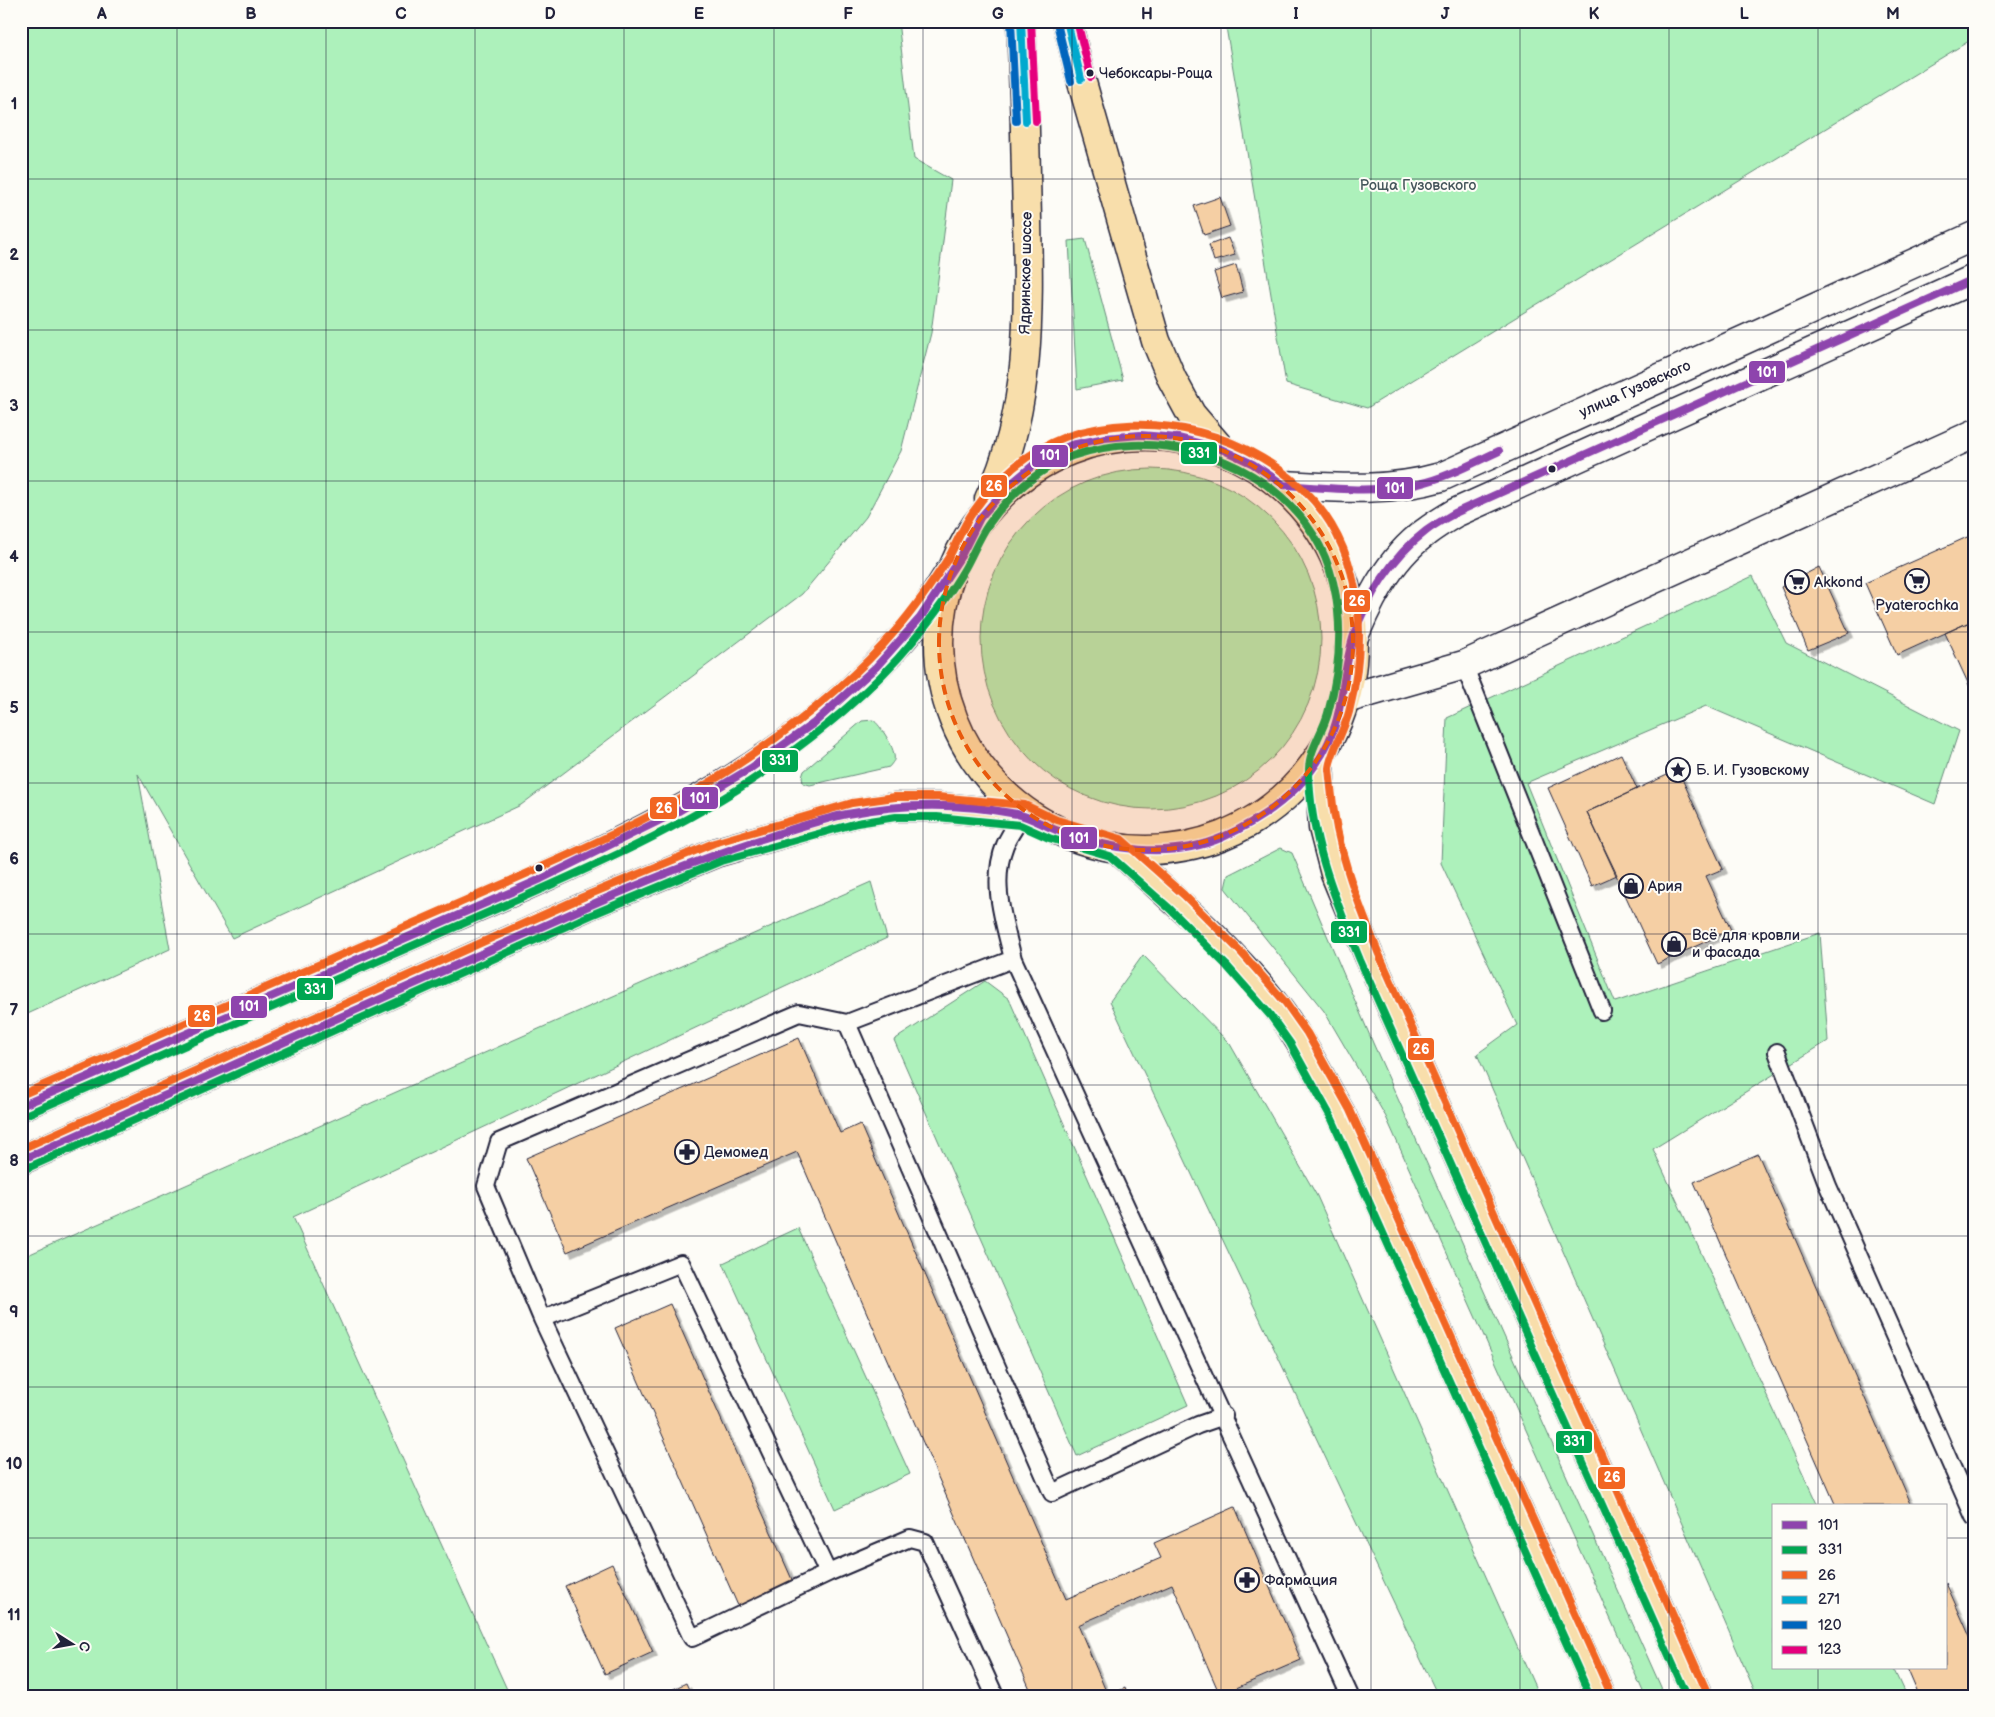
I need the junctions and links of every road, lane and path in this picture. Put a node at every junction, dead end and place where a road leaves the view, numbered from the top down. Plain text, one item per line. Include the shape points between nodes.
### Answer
1 (1020, 21) edge
2 (1067, 21) edge
3 (1974, 236) edge
4 (1974, 279) edge
5 (1974, 434) edge
6 (1222, 449) junction
7 (1284, 485) junction
8 (980, 518) junction
9 (961, 556) junction
10 (1349, 649) junction
11 (1464, 665) junction
12 (1342, 700) junction
13 (1319, 763) junction
14 (1022, 815) junction
15 (1115, 847) junction
16 (1013, 959) junction
17 (1602, 1011) dead end
18 (847, 1023) junction
19 (1777, 1052) dead end
20 (21, 1106) edge
21 (21, 1160) edge
22 (542, 1319) junction
23 (1224, 1416) junction
24 (1974, 1517) edge
25 (828, 1574) junction
26 (995, 1696) edge
27 (1350, 1696) edge
28 (1601, 1696) edge
29 (1698, 1696) edge

1 - 8 main road, Ядринское шоссе via 1026,121 1028,268 1024,364 1013,438 1001,476
2 - 6 main road via 1156,341 1191,414
3 - 7 main road, улица Гузовского via 1441,477 1385,488
4 - 10 main road via 1455,514 1424,532 1392,565 1361,616
5 - 11 main road
6 - 7 main road via 1253,464
6 - 8 main road via 1178,438 1140,435 1105,438 1071,446 1037,462 1006,488
7 - 10 main road via 1308,509 1323,531 1341,571 1349,610
8 - 9 main road
9 - 14 main road via 948,604 944,648 946,693 956,731 969,761 994,792
9 - 20 main road via 920,618 876,667 842,698 752,768 677,812 541,879
10 - 12 main road
11 - 12 main road
11 - 17 lane
12 - 13 main road via 1334,730
13 - 15 main road via 1290,795 1256,819 1217,840 1183,848
13 - 29 main road via 1324,828 1335,874
14 - 15 main road via 1053,829
14 - 16 lane via 1005,844 999,870 998,900
14 - 21 main road via 937,806 895,808 855,813 718,852 578,910
15 - 28 main road via 1233,958 1278,1009 1298,1038 1341,1114
16 - 18 lane
16 - 23 lane
18 - 22 lane via 800,1013 499,1142 486,1186
18 - 23 lane via 1052,1493
19 - 24 lane via 1828,1186
22 - 25 lane via 681,1263
22 - 25 lane via 692,1638
23 - 27 lane
25 - 26 lane via 910,1538 925,1542

